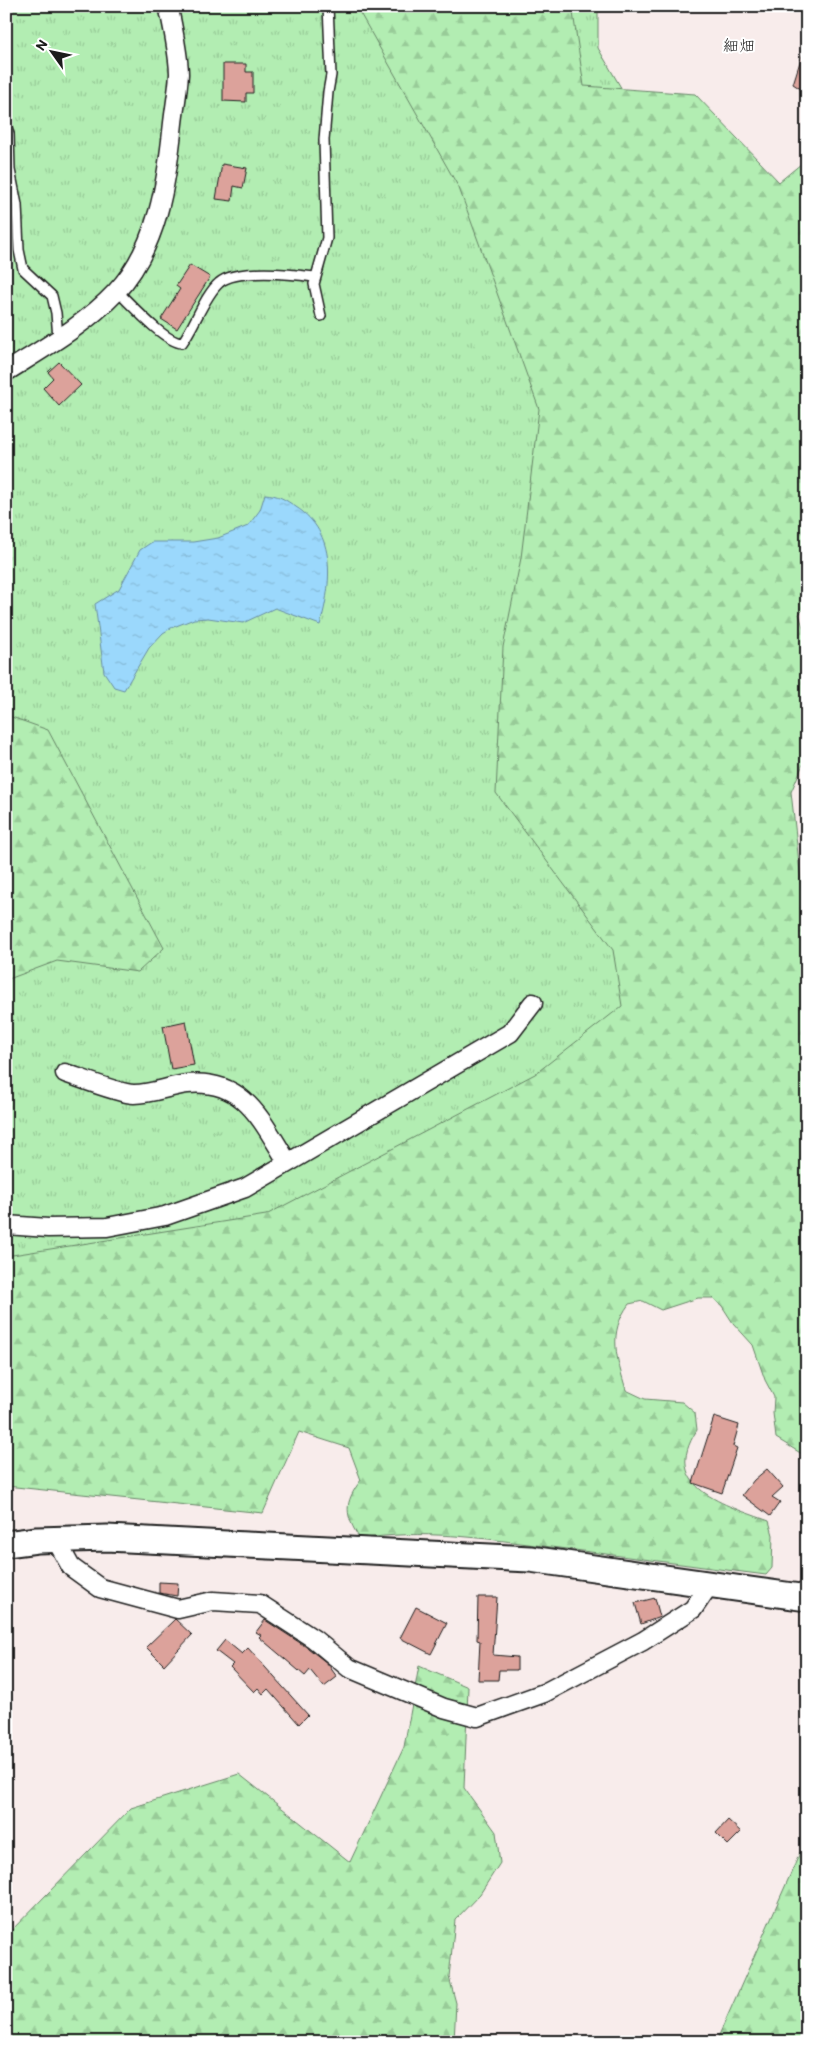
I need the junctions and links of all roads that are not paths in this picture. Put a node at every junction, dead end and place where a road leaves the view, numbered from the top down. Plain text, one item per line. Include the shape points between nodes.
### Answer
1 (168, 6) edge
2 (328, 6) edge
3 (6, 125) edge
4 (314, 277) junction
5 (117, 291) junction
6 (321, 316) dead end
7 (58, 338) junction
8 (6, 372) edge
9 (533, 1003) dead end
10 (64, 1073) dead end
11 (288, 1163) junction
12 (6, 1225) edge
13 (56, 1540) junction
14 (6, 1544) edge
15 (710, 1584) junction
16 (807, 1598) edge

1 - 5 street via 179,72 168,168 147,244
2 - 4 lane via 331,74 324,140 327,238
3 - 7 lane via 10,134 10,170 23,269 52,296
4 - 5 lane via 271,273 232,276 224,280 213,290 182,343 166,337
4 - 6 lane
5 - 7 street
7 - 8 street
9 - 11 street via 510,1033
10 - 11 street via 133,1094 187,1084 213,1084 233,1091 254,1110
11 - 12 street via 245,1188 166,1216 107,1227
13 - 14 street
13 - 15 street via 107,1538 530,1559
13 - 15 street via 71,1567 100,1588 178,1610 213,1601 260,1604 314,1639 349,1668 444,1708 477,1717 544,1693 643,1641 693,1609
15 - 16 street

